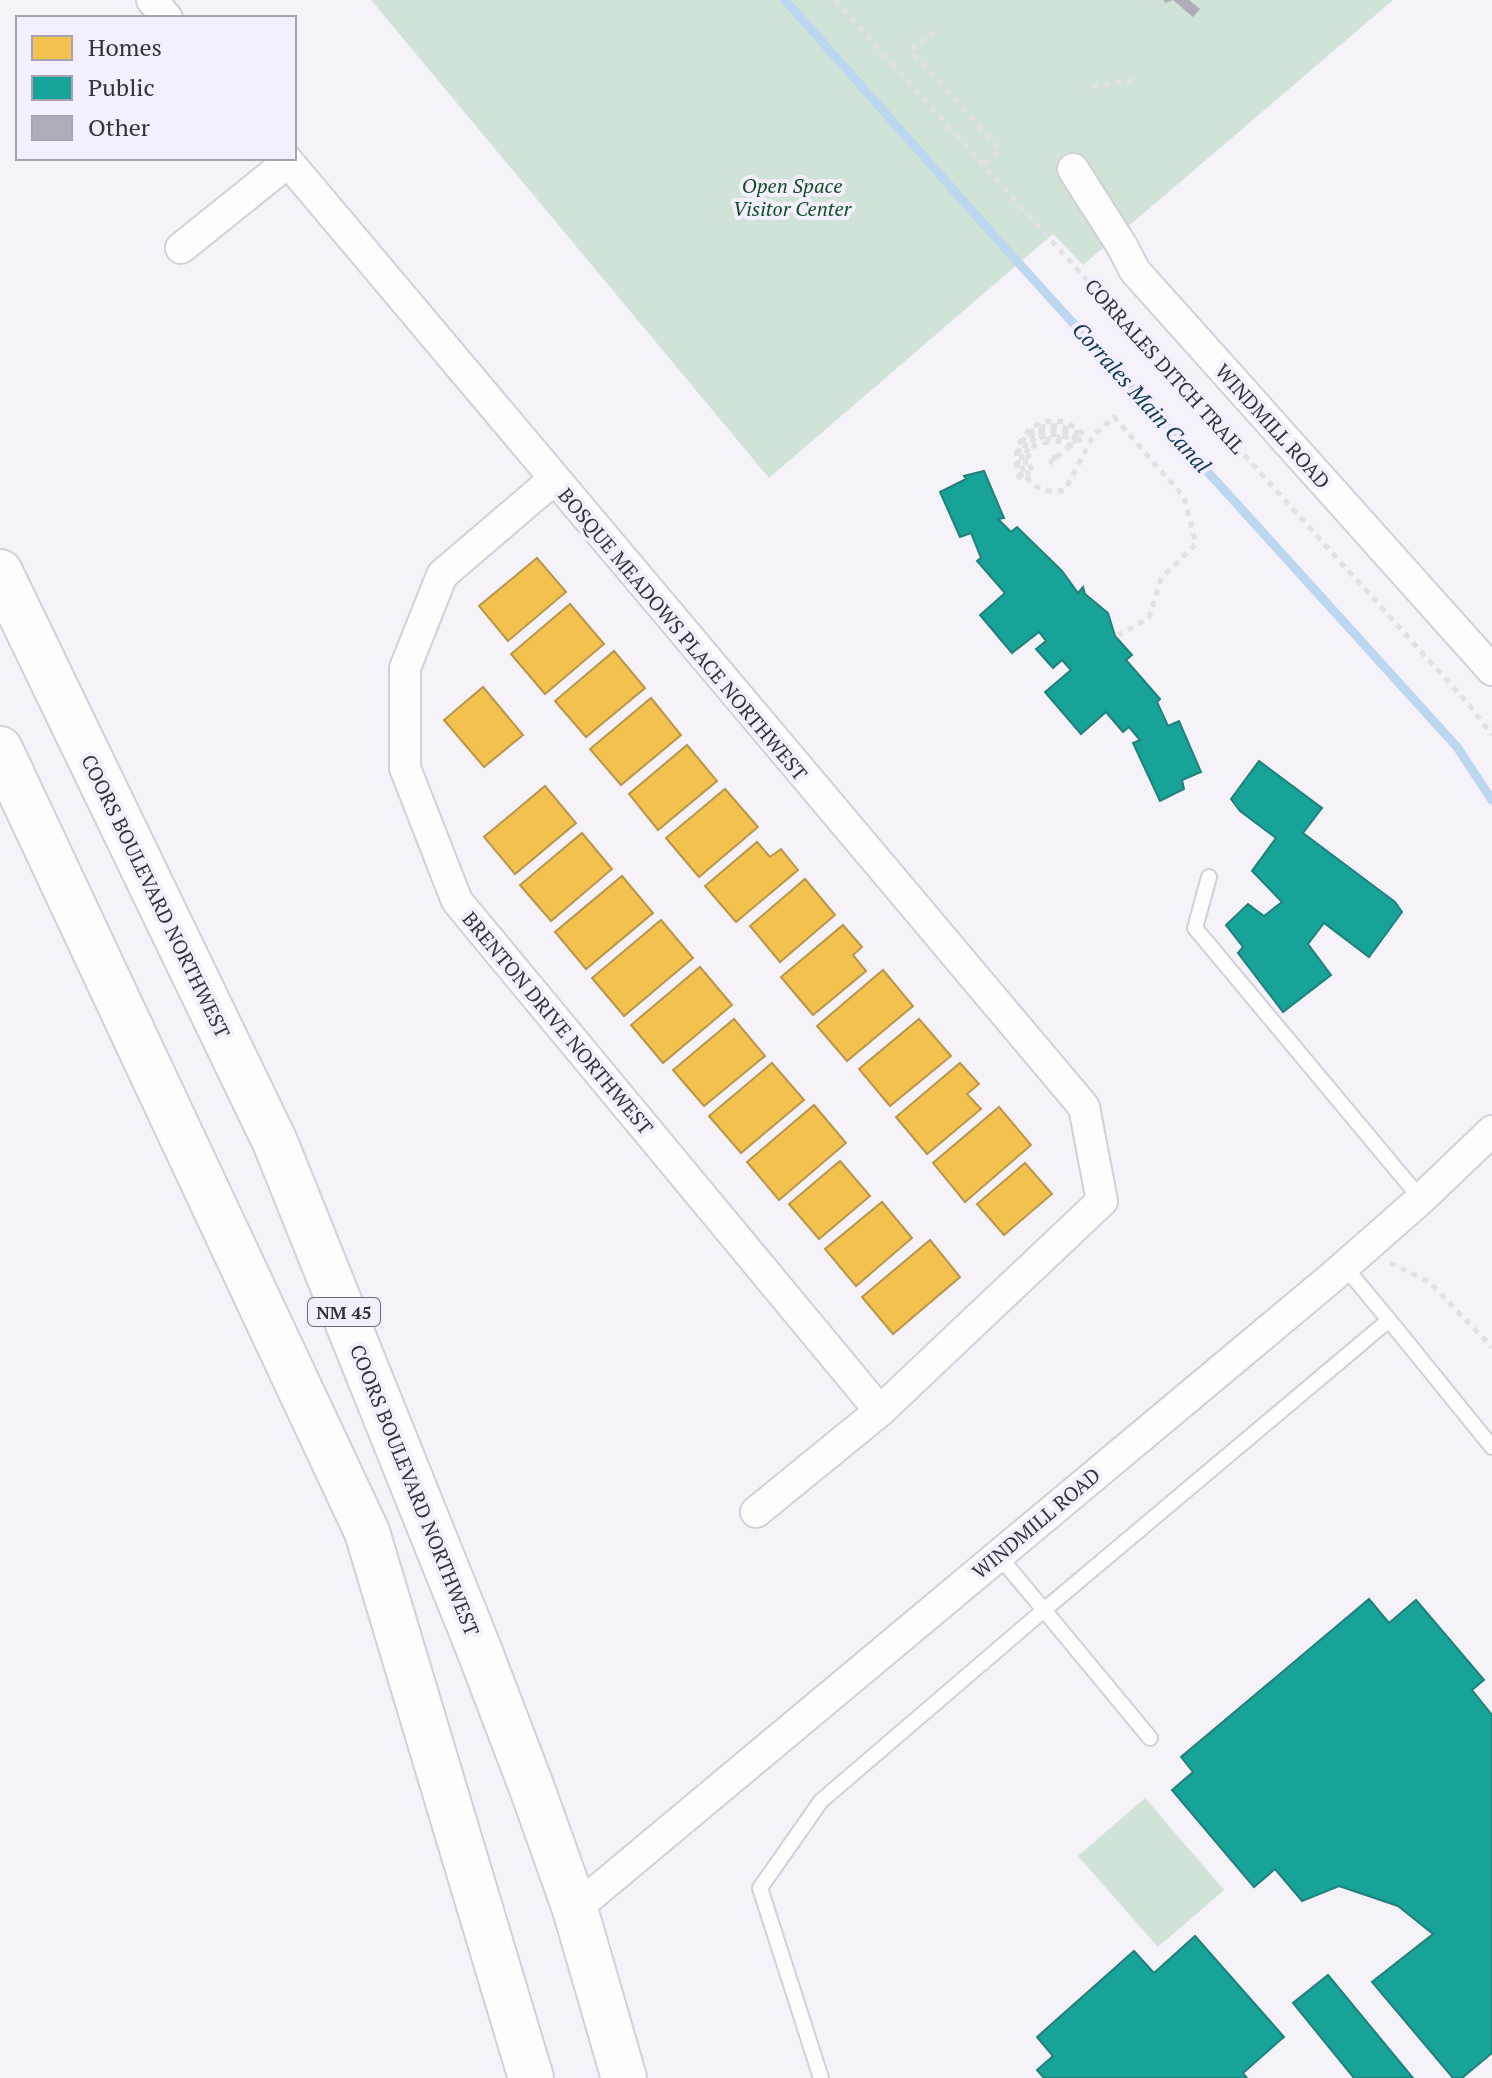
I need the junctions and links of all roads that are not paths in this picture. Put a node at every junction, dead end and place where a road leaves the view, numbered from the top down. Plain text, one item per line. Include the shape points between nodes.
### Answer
1 (152, 0) edge
2 (165, 16) edge
3 (286, 160) edge
4 (1073, 169) dead end
5 (181, 248) dead end
6 (553, 480) junction
7 (0, 572) edge
8 (1492, 670) edge
9 (0, 749) edge
10 (1209, 877) dead end
11 (1492, 1131) edge
12 (1421, 1199) junction
13 (1344, 1266) junction
14 (1389, 1320) junction
15 (880, 1411) junction
16 (1492, 1447) edge
17 (756, 1512) dead end
18 (998, 1555) junction
19 (1044, 1610) junction
20 (1150, 1738) dead end
21 (575, 1909) junction
22 (531, 2078) edge
23 (624, 2078) edge
24 (821, 2078) edge

1 - 2 street
3 - 5 street
3 - 6 street, BOSQUE MEADOWS PLACE NORTHWEST
4 - 8 street, WINDMILL ROAD via 1135,271
6 - 15 street, BRENTON DRIVE NORTHWEST via 442,575 405,668 405,768 457,901
6 - 15 street, BOSQUE MEADOWS PLACE NORTHWEST via 1084,1107 1102,1201
7 - 21 main road, COORS BOULEVARD NORTHWEST / NM 45 via 275,1142 478,1647
9 - 22 main road via 367,1532
10 - 12 lane via 1195,928
11 - 12 street, WINDMILL ROAD
12 - 13 street, WINDMILL ROAD
13 - 14 lane
13 - 18 street, WINDMILL ROAD
14 - 16 lane
14 - 19 lane
15 - 17 street
18 - 19 lane
18 - 21 street, WINDMILL ROAD
19 - 20 lane
19 - 24 lane via 821,1801 760,1888
21 - 23 main road, COORS BOULEVARD NORTHWEST / NM 45

